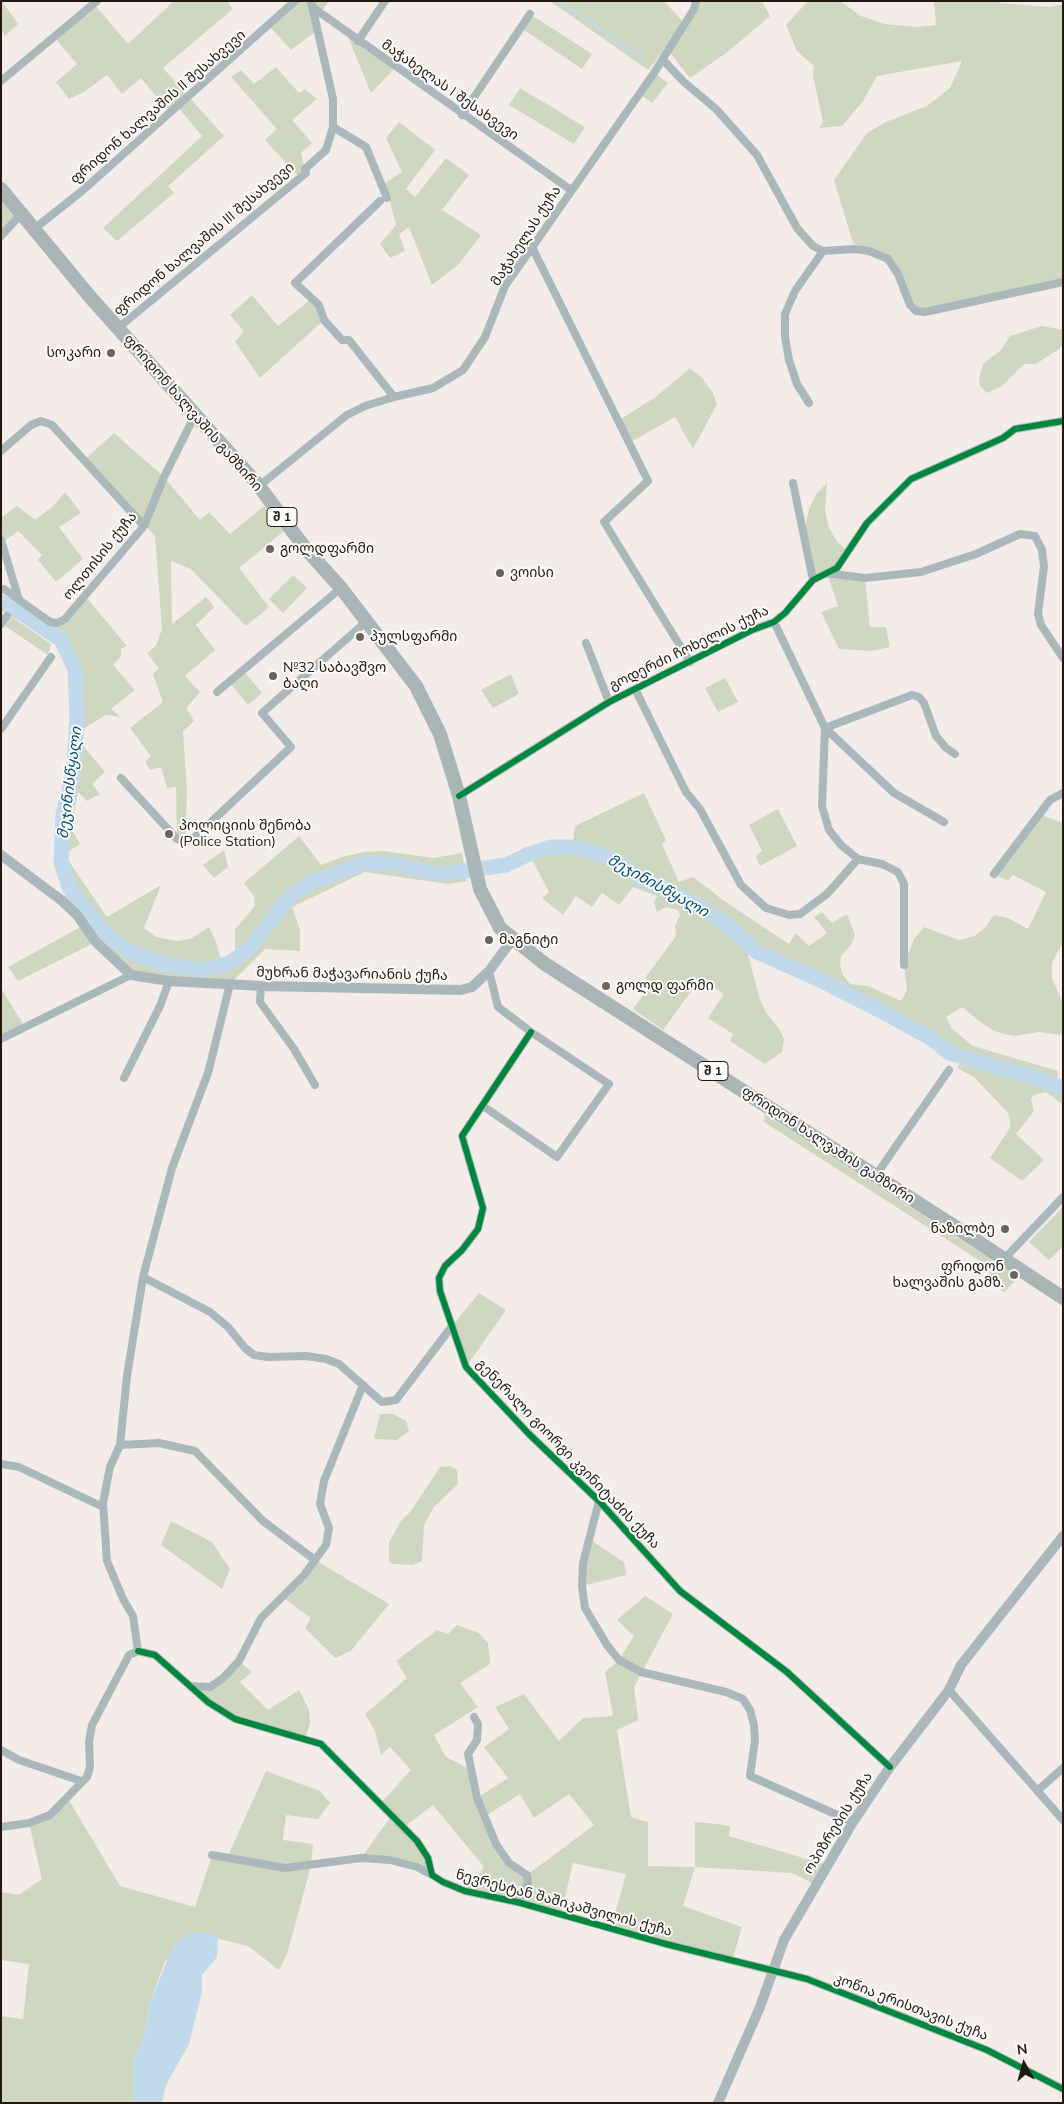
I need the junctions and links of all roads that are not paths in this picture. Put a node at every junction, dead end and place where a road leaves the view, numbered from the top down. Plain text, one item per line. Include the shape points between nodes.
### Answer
1 (97, 1) edge
2 (295, 1) edge
3 (312, 1) edge
4 (385, 1) edge
5 (696, 1) edge
6 (315, 9) junction
7 (530, 14) dead end
8 (358, 41) junction
9 (663, 60) junction
10 (1, 81) edge
11 (462, 115) junction
12 (333, 127) junction
13 (1, 189) edge
14 (571, 190) junction
15 (21, 214) junction
16 (34, 229) junction
17 (1, 236) edge
18 (532, 249) junction
19 (823, 251) junction
20 (1063, 282) edge
21 (118, 328) junction
22 (394, 396) junction
23 (809, 403) dead end
24 (196, 413) junction
25 (1063, 421) edge
26 (1, 450) edge
27 (793, 483) dead end
28 (258, 486) junction
29 (144, 526) junction
30 (1, 540) edge
31 (826, 573) junction
32 (813, 580) junction
33 (4, 588) dead end
34 (341, 588) junction
35 (20, 601) junction
36 (7, 616) dead end
37 (367, 621) junction
38 (774, 622) junction
39 (1, 624) edge
40 (586, 643) dead end
41 (51, 657) dead end
42 (1063, 658) edge
43 (690, 662) junction
44 (635, 689) junction
45 (217, 692) dead end
46 (609, 702) junction
47 (1, 728) edge
48 (825, 728) junction
49 (955, 754) dead end
50 (121, 778) dead end
51 (1063, 794) edge
52 (459, 796) junction
53 (944, 822) dead end
54 (1, 856) edge
55 (858, 859) junction
56 (994, 874) dead end
57 (512, 940) junction
58 (904, 964) dead end
59 (489, 972) junction
60 (131, 975) junction
61 (168, 981) junction
62 (230, 984) junction
63 (261, 986) junction
64 (531, 1032) junction
65 (1, 1039) edge
66 (949, 1070) dead end
67 (124, 1078) dead end
68 (315, 1085) dead end
69 (483, 1106) junction
70 (876, 1175) junction
71 (1063, 1197) edge
72 (1004, 1259) junction
73 (143, 1277) junction
74 (1063, 1298) edge
75 (452, 1326) junction
76 (363, 1386) junction
77 (120, 1445) junction
78 (1, 1464) edge
79 (599, 1501) junction
80 (103, 1507) junction
81 (1063, 1536) edge
82 (315, 1560) junction
83 (138, 1651) junction
84 (191, 1686) junction
85 (949, 1690) junction
86 (474, 1717) dead end
87 (1, 1750) edge
88 (890, 1767) junction
89 (1063, 1768) edge
90 (81, 1781) junction
91 (1038, 1790) junction
92 (1063, 1820) edge
93 (853, 1822) junction
94 (1, 1827) edge
95 (212, 1855) dead end
96 (432, 1875) junction
97 (517, 1902) junction
98 (774, 1970) junction
99 (1063, 2089) edge
100 (718, 2103) edge

1 - 10 street
2 - 16 street, ფრიდონ ხალვაშის II შესახვევი via 82,191
3 - 6 street, ფრიდონ ხალვაშის III შესახვევი
4 - 8 street
5 - 9 street, მაჭახელას ქუჩა
6 - 8 street, მაჭახელას I შესახვევი
6 - 12 street, ფრიდონ ხალვაშის III შესახვევი via 333,99
7 - 11 street
8 - 11 street, მაჭახელას I შესახვევი
9 - 14 street, მაჭახელას ქუჩა
9 - 19 street via 716,109 757,155 797,228 813,246
11 - 14 street, მაჭახელას I შესახვევი
12 - 21 street, ფრიდონ ხალვაშის III შესახვევი via 326,150 305,169 306,173
12 - 22 street via 366,147 384,200 295,283 319,305 324,320 342,340 349,340
13 - 15 highway, ფრიდონ ხალვაშის გამზირი / შ 1
14 - 18 street, მაჭახელას ქუჩა
15 - 16 highway, ფრიდონ ხალვაშის გამზირი / შ 1
15 - 17 street
16 - 21 highway, ფრიდონ ხალვაშის გამზირი / შ 1
18 - 22 street, მაჭახელას ქუჩა via 506,286 485,337 463,370 433,388
18 - 43 street, გოდერძი ჩოხელის ქუჩა via 648,481 604,522
19 - 20 street via 855,249 888,259 916,311 925,312
19 - 23 street via 795,292 785,314 789,360 797,384
21 - 24 highway, ფრიდონ ხალვაშის გამზირი / შ 1
22 - 28 street, მაჭახელას ქუჩა via 347,415
24 - 28 highway, ფრიდონ ხალვაშის გამზირი / შ 1
24 - 29 street, ოლთისის ქუჩა
25 - 31 street, გოდერძი ჩოხელის ქუჩა via 1014,428 1003,438 911,479 867,523 837,568
26 - 29 street via 31,425 41,421 52,425
27 - 32 street
28 - 34 highway, ფრიდონ ხალვაშის გამზირი / შ 1 via 305,548
29 - 35 street, ოლთისის ქუჩა via 65,619 50,622
30 - 35 street
31 - 32 street, გოდერძი ჩოხელის ქუჩა
31 - 42 street via 865,578 921,572 976,554 1020,534 1034,536 1042,550 1044,566 1038,614
32 - 38 street, გოდერძი ჩოხელის ქუჩა via 786,613
33 - 35 street, ოლთისის ქუჩა
34 - 37 highway, ფრიდონ ხალვაშის გამზირი / შ 1
34 - 45 street
36 - 39 street
37 - 50 street via 262,713 291,747 194,838 177,842
37 - 52 highway, ფრიდონ ხალვაშის გამზირი / შ 1 via 425,702 440,734
38 - 43 street, გოდერძი ჩოხელის ქუჩა
38 - 48 street
40 - 46 street
41 - 47 street
43 - 44 street, გოდერძი ჩოხელის ქუჩა
44 - 46 street, გოდერძი ჩოხელის ქუჩა
44 - 55 street via 686,792 700,810 741,885 766,908 789,916 800,914 827,894
46 - 52 street, გოდერძი ჩოხელის ქუჩა
48 - 49 street via 912,696 919,697 936,736
48 - 53 street via 894,793
48 - 55 street via 822,806 829,830
51 - 56 street via 1050,800
52 - 57 highway, ფრიდონ ხალვაშის გამზირი / შ 1 via 480,889 500,928
54 - 60 street via 61,900 77,915 96,942
55 - 58 street via 882,864 898,872 904,884
57 - 59 street, მუხრან მაჭავარიანის ქუჩა
57 - 70 highway, ფრიდონ ხალვაშის გამზირი / შ 1
59 - 63 street, მუხრან მაჭავარიანის ქუჩა via 472,987 462,990
59 - 64 street via 498,1007
60 - 61 street, მუხრან მაჭავარიანის ქუჩა
60 - 65 street
61 - 62 street, მუხრან მაჭავარიანის ქუჩა
61 - 67 street via 160,1006
62 - 63 street, მუხრან მაჭავარიანის ქუჩა
62 - 73 street via 208,1073 172,1168
63 - 68 street via 260,1002
64 - 69 street, გენერალი გიორგი კვინიტაძის ქუჩა
64 - 69 street via 609,1084 557,1157
66 - 70 street
69 - 75 street, გენერალი გიორგი კვინიტაძის ქუჩა via 462,1136 483,1208 478,1229 445,1266 439,1278 440,1292
70 - 72 highway, ფრიდონ ხალვაშის გამზირი / შ 1
71 - 72 street
72 - 74 highway, ფრიდონ ხალვაშის გამზირი / შ 1
73 - 76 street via 210,1312 254,1356 326,1359 339,1364
73 - 77 street
75 - 76 street via 396,1400 382,1402
75 - 79 street, გენერალი გიორგი კვინიტაძის ქუჩა via 466,1367
76 - 82 street via 324,1481 320,1504 330,1528 326,1545
77 - 80 street via 110,1468
77 - 82 street via 159,1443 195,1451 263,1521
78 - 80 street via 19,1467
79 - 88 street, გენერალი გიორგი კვინიტაძის ქუჩა via 680,1591 787,1672
79 - 93 street, გენერალი გიორგი კვინიტაძის ქუჩა via 583,1563 582,1586 585,1608 607,1646 619,1660 641,1672 743,1699 754,1725 750,1776
80 - 83 street via 107,1561 133,1616
81 - 85 street, ოპიზრების ქუჩა via 961,1665
82 - 84 street via 261,1618 239,1662 210,1687
83 - 84 street via 155,1655
83 - 90 street via 129,1656 92,1725 88,1742 89,1773
84 - 96 street via 208,1702 235,1719 322,1744 417,1840 428,1858
85 - 88 street, ოპიზრების ქუჩა
85 - 91 street
86 - 97 street, ნევრესტან შაშიკაშვილის ქუჩა via 478,1724 477,1740 468,1754 477,1798 496,1844 509,1864 527,1875 528,1883
87 - 90 street via 19,1760
88 - 93 street, ოპიზრების ქუჩა
89 - 91 street
90 - 94 street via 50,1815 29,1823
91 - 92 street
93 - 98 street, ოპიზრების ქუჩა via 784,1940
95 - 96 street, ნევრესტან შაშიკაშვილის ქუჩა via 285,1868 361,1858 390,1860 417,1866
96 - 97 street, ნევრესტან შაშიკაშვილის ქუჩა via 465,1891
97 - 98 street, ნევრესტან შაშიკაშვილის ქუჩა
98 - 99 street, კოწია ერისთავის ქუჩა via 807,1979 987,2050
98 - 100 street, ოპიზრების ქუჩა

